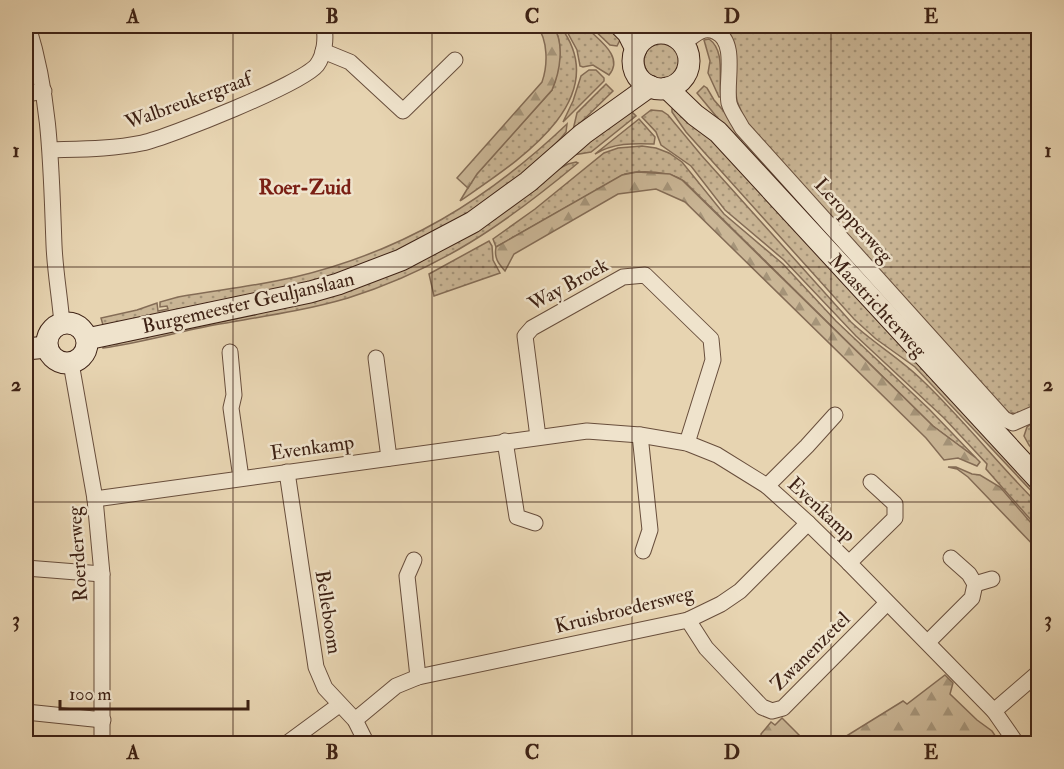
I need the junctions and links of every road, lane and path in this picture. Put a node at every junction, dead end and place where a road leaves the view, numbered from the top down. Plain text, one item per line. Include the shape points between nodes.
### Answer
1 (28, 26) edge
2 (324, 26) edge
3 (621, 26) edge
4 (647, 30) edge
5 (683, 44) junction
6 (636, 48) junction
7 (323, 51) junction
8 (455, 60) dead end
9 (635, 70) junction
10 (686, 74) junction
11 (658, 87) junction
12 (44, 91) junction
13 (26, 94) edge
14 (718, 132) junction
15 (583, 134) junction
16 (51, 150) junction
17 (62, 324) junction
18 (87, 339) junction
19 (47, 346) junction
20 (26, 349) edge
21 (230, 352) dead end
22 (376, 358) dead end
23 (71, 363) junction
24 (1038, 412) edge
25 (835, 415) dead end
26 (640, 435) junction
27 (538, 437) junction
28 (505, 441) junction
29 (687, 442) junction
30 (389, 458) junction
31 (287, 472) junction
32 (241, 478) junction
33 (1038, 479) edge
34 (871, 482) dead end
35 (767, 486) junction
36 (95, 499) junction
37 (535, 523) dead end
38 (808, 523) junction
39 (643, 551) dead end
40 (951, 558) dead end
41 (414, 560) dead end
42 (849, 563) junction
43 (26, 568) edge
44 (102, 574) junction
45 (992, 579) dead end
46 (975, 584) junction
47 (887, 603) junction
48 (688, 620) junction
49 (928, 642) junction
50 (1038, 672) edge
51 (418, 677) junction
52 (339, 705) junction
53 (994, 711) junction
54 (26, 712) edge
55 (103, 720) junction
56 (355, 720) junction
57 (102, 744) edge
58 (286, 744) edge
59 (367, 744) edge
60 (1017, 744) edge

1 - 12 street
2 - 7 street
3 - 6 main road
4 - 5 main road via 669,34
4 - 6 main road
5 - 10 main road via 689,56
5 - 24 street, Leropperweg via 704,30 721,35 729,56 729,101 742,128 1004,419 1013,423
6 - 9 main road
7 - 8 street via 350,62 403,111
7 - 16 street, Walbreukergraaf via 317,65 302,78 186,127 144,142
9 - 11 main road via 641,81
9 - 15 main road, Burgemeester Geuljanslaan
10 - 11 main road via 679,83
10 - 14 main road, Maastrichterweg via 693,94
11 - 14 main road, Maastrichterweg
11 - 15 main road, Burgemeester Geuljanslaan
12 - 13 street
12 - 16 street
14 - 33 main road, Maastrichterweg
15 - 18 main road, Burgemeester Geuljanslaan via 493,209 401,260 310,292
16 - 17 street via 54,248
17 - 18 main road via 76,325
17 - 19 main road via 49,334
18 - 23 main road via 83,355
19 - 20 main road
19 - 23 main road via 55,360
21 - 32 street via 234,395 231,408
22 - 30 street
23 - 36 street, Roerderweg
25 - 35 street, Evenkamp
26 - 27 street, Evenkamp via 587,431
26 - 29 street, Evenkamp
26 - 39 street via 650,530
27 - 28 street, Evenkamp
27 - 29 street, Way Broek via 525,336 532,328 623,277 645,275 711,339 713,360
28 - 30 street, Evenkamp
28 - 37 street via 517,517
29 - 35 street, Evenkamp via 717,455
30 - 31 street, Evenkamp
31 - 32 street, Evenkamp
31 - 52 street, Belleboom via 316,667 325,688
32 - 36 street, Evenkamp
34 - 42 street, Evenkamp via 895,504 895,518
35 - 38 street, Evenkamp
36 - 44 street, Roerderweg
38 - 42 street, Evenkamp
38 - 48 street, Kruisbroedersweg via 740,591
40 - 46 street
41 - 51 street via 407,576
42 - 47 street, Evenkamp
43 - 44 street
44 - 55 street, Roerderweg
45 - 46 street
46 - 49 street via 972,598
47 - 48 street, Zwanenzetel via 783,708 772,711 762,707 706,648
47 - 49 street, Evenkamp
48 - 51 street, Kruisbroedersweg
49 - 53 street, Evenkamp
50 - 53 street
51 - 56 street, Kruisbroedersweg via 396,686
52 - 56 street, Belleboom
52 - 58 street
53 - 60 street, Evenkamp
54 - 55 street
55 - 57 street, Roerderweg
56 - 59 street, Belleboom

